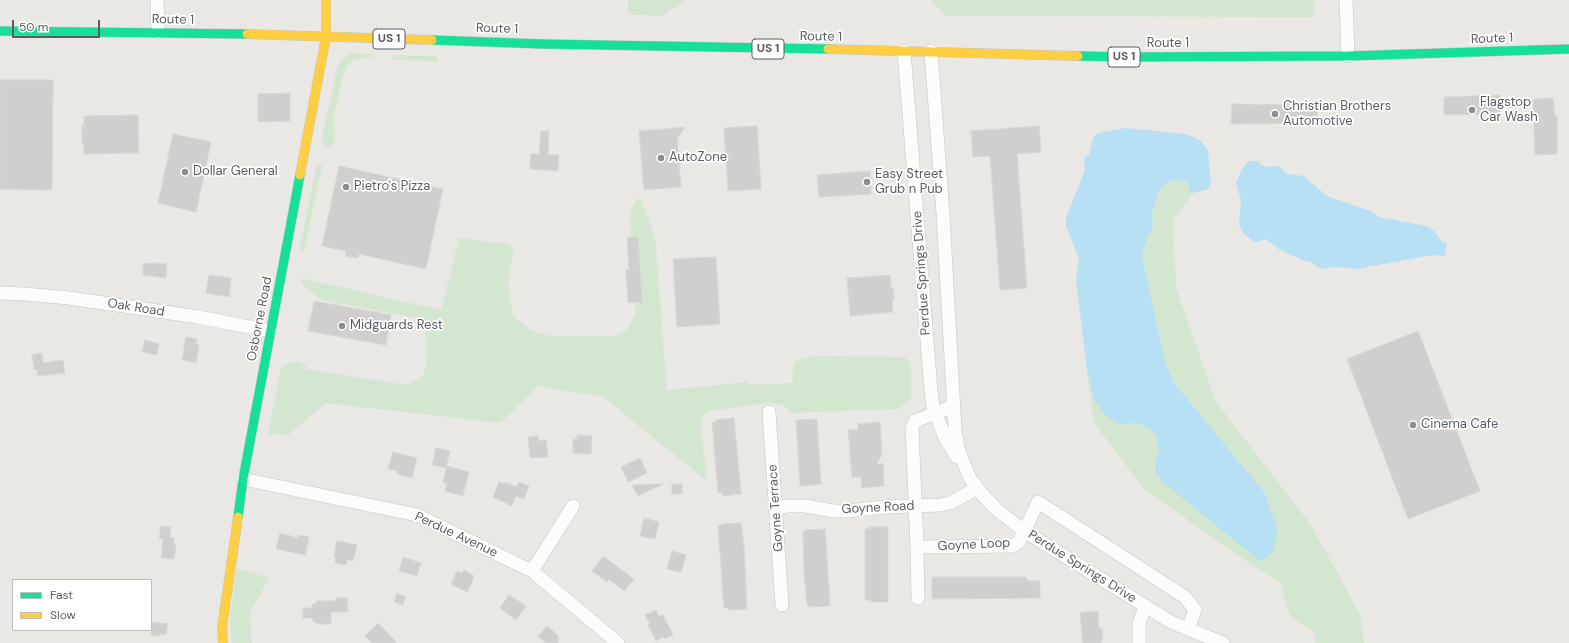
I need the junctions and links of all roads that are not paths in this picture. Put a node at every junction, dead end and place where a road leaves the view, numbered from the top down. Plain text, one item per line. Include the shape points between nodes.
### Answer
1 (158, 0) edge
2 (326, 0) edge
3 (1346, 0) edge
4 (0, 31) edge
5 (158, 32) junction
6 (326, 37) junction
7 (1569, 49) edge
8 (904, 51) junction
9 (931, 51) junction
10 (1348, 56) junction
11 (0, 294) edge
12 (270, 331) junction
13 (954, 406) junction
14 (769, 412) dead end
15 (936, 413) junction
16 (964, 464) junction
17 (243, 479) junction
18 (977, 488) junction
19 (573, 506) dead end
20 (916, 506) junction
21 (776, 508) junction
22 (1024, 531) junction
23 (917, 547) junction
24 (532, 571) junction
25 (918, 598) dead end
26 (782, 605) dead end
27 (1145, 606) junction
28 (1188, 629) junction
29 (223, 643) edge
30 (618, 643) edge
31 (1139, 643) edge
32 (1223, 643) edge

1 - 5 street
2 - 6 main road, Osborne Road
3 - 10 street
4 - 5 main road, Route 1 / US 1
5 - 6 main road, Route 1 / US 1
6 - 8 main road, Route 1 / US 1
6 - 12 main road, Osborne Road
7 - 10 main road, Route 1 / US 1
8 - 9 main road, Route 1 / US 1
8 - 15 street, Perdue Springs Drive via 931,391
9 - 10 main road, Route 1 / US 1 via 1126,57
9 - 13 street, Perdue Springs Drive
11 - 12 street, Oak Road via 69,298 198,317
12 - 17 main road, Osborne Road
13 - 15 street
13 - 16 street, Perdue Springs Drive via 958,448
14 - 21 street, Goyne Terrace
15 - 16 street, Perdue Springs Drive via 945,438
15 - 20 street via 915,420 912,428
16 - 18 street, Perdue Springs Drive
17 - 24 street, Perdue Avenue via 416,514
17 - 29 main road, Osborne Road via 222,628
18 - 20 street, Goyne Road via 946,504
18 - 22 street, Perdue Springs Drive via 996,509
19 - 24 street
20 - 21 street, Goyne Road via 848,511 805,506
20 - 23 street
21 - 26 street, Goyne Terrace
22 - 23 street, Goyne Loop via 1019,542 1013,546
22 - 27 street, Perdue Springs Drive
22 - 28 street via 1038,502 1185,597 1195,610
23 - 25 street
24 - 30 street, Perdue Avenue
27 - 28 street, Perdue Springs Drive
27 - 31 street via 1139,624
28 - 32 street, Perdue Springs Drive

